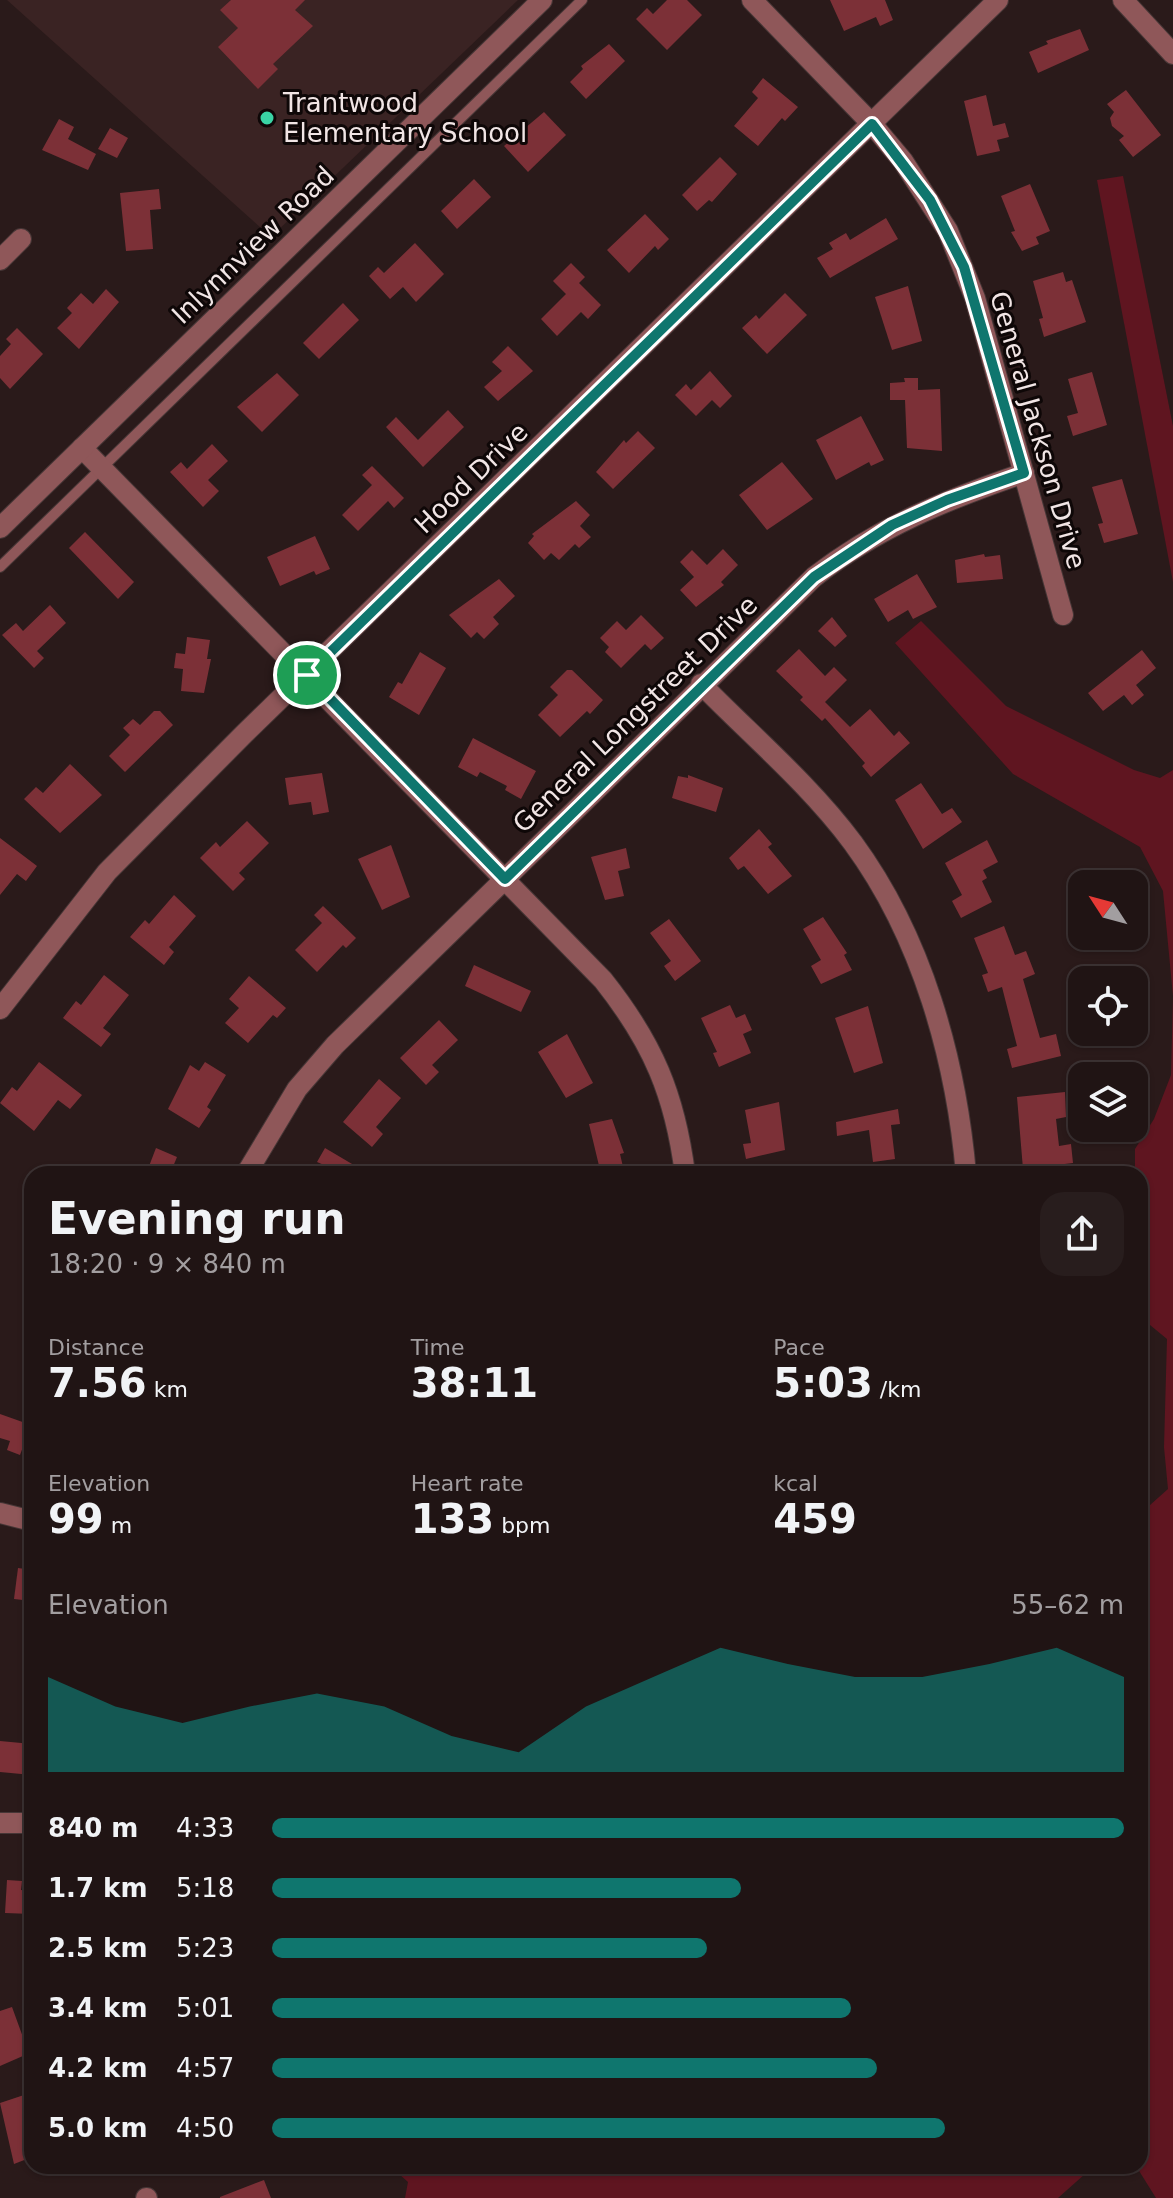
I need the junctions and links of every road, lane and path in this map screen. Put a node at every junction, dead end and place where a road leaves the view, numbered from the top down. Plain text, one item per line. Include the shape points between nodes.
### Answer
1 (542, 0) edge
2 (582, 0) edge
3 (752, 0) edge
4 (998, 0) edge
5 (1123, 0) edge
6 (1173, 54) edge
7 (872, 124) junction
8 (21, 239) dead end
9 (0, 260) edge
10 (82, 448) junction
11 (102, 467) junction
12 (1024, 473) junction
13 (0, 528) edge
14 (0, 567) edge
15 (1063, 615) dead end
16 (307, 675) junction
17 (701, 684) junction
18 (505, 879) junction
19 (0, 1009) edge
20 (251, 1166) edge
21 (684, 1166) edge
22 (965, 1166) edge
23 (0, 1513) edge
24 (24, 1519) edge
25 (0, 1823) edge
26 (24, 1823) edge

1 - 10 street, Inlynnview Road
2 - 11 lane
3 - 7 street, General Jackson Drive
4 - 7 street, Hood Drive
5 - 6 street
7 - 12 street, General Jackson Drive via 930,200 964,267
7 - 16 street, Hood Drive
8 - 9 street
10 - 11 street
10 - 13 street, Inlynnview Road
11 - 14 lane
11 - 16 street
12 - 15 street, General Jackson Drive
12 - 17 street, General Longstreet Drive via 923,510 843,554
16 - 18 street
16 - 19 street, Hood Drive via 107,872
17 - 18 street, General Longstreet Drive
17 - 22 street via 831,816 876,880 937,1020 956,1095
18 - 20 street, General Longstreet Drive via 335,1045 297,1089
18 - 21 street via 603,980 634,1021 675,1109
23 - 24 street
25 - 26 street

